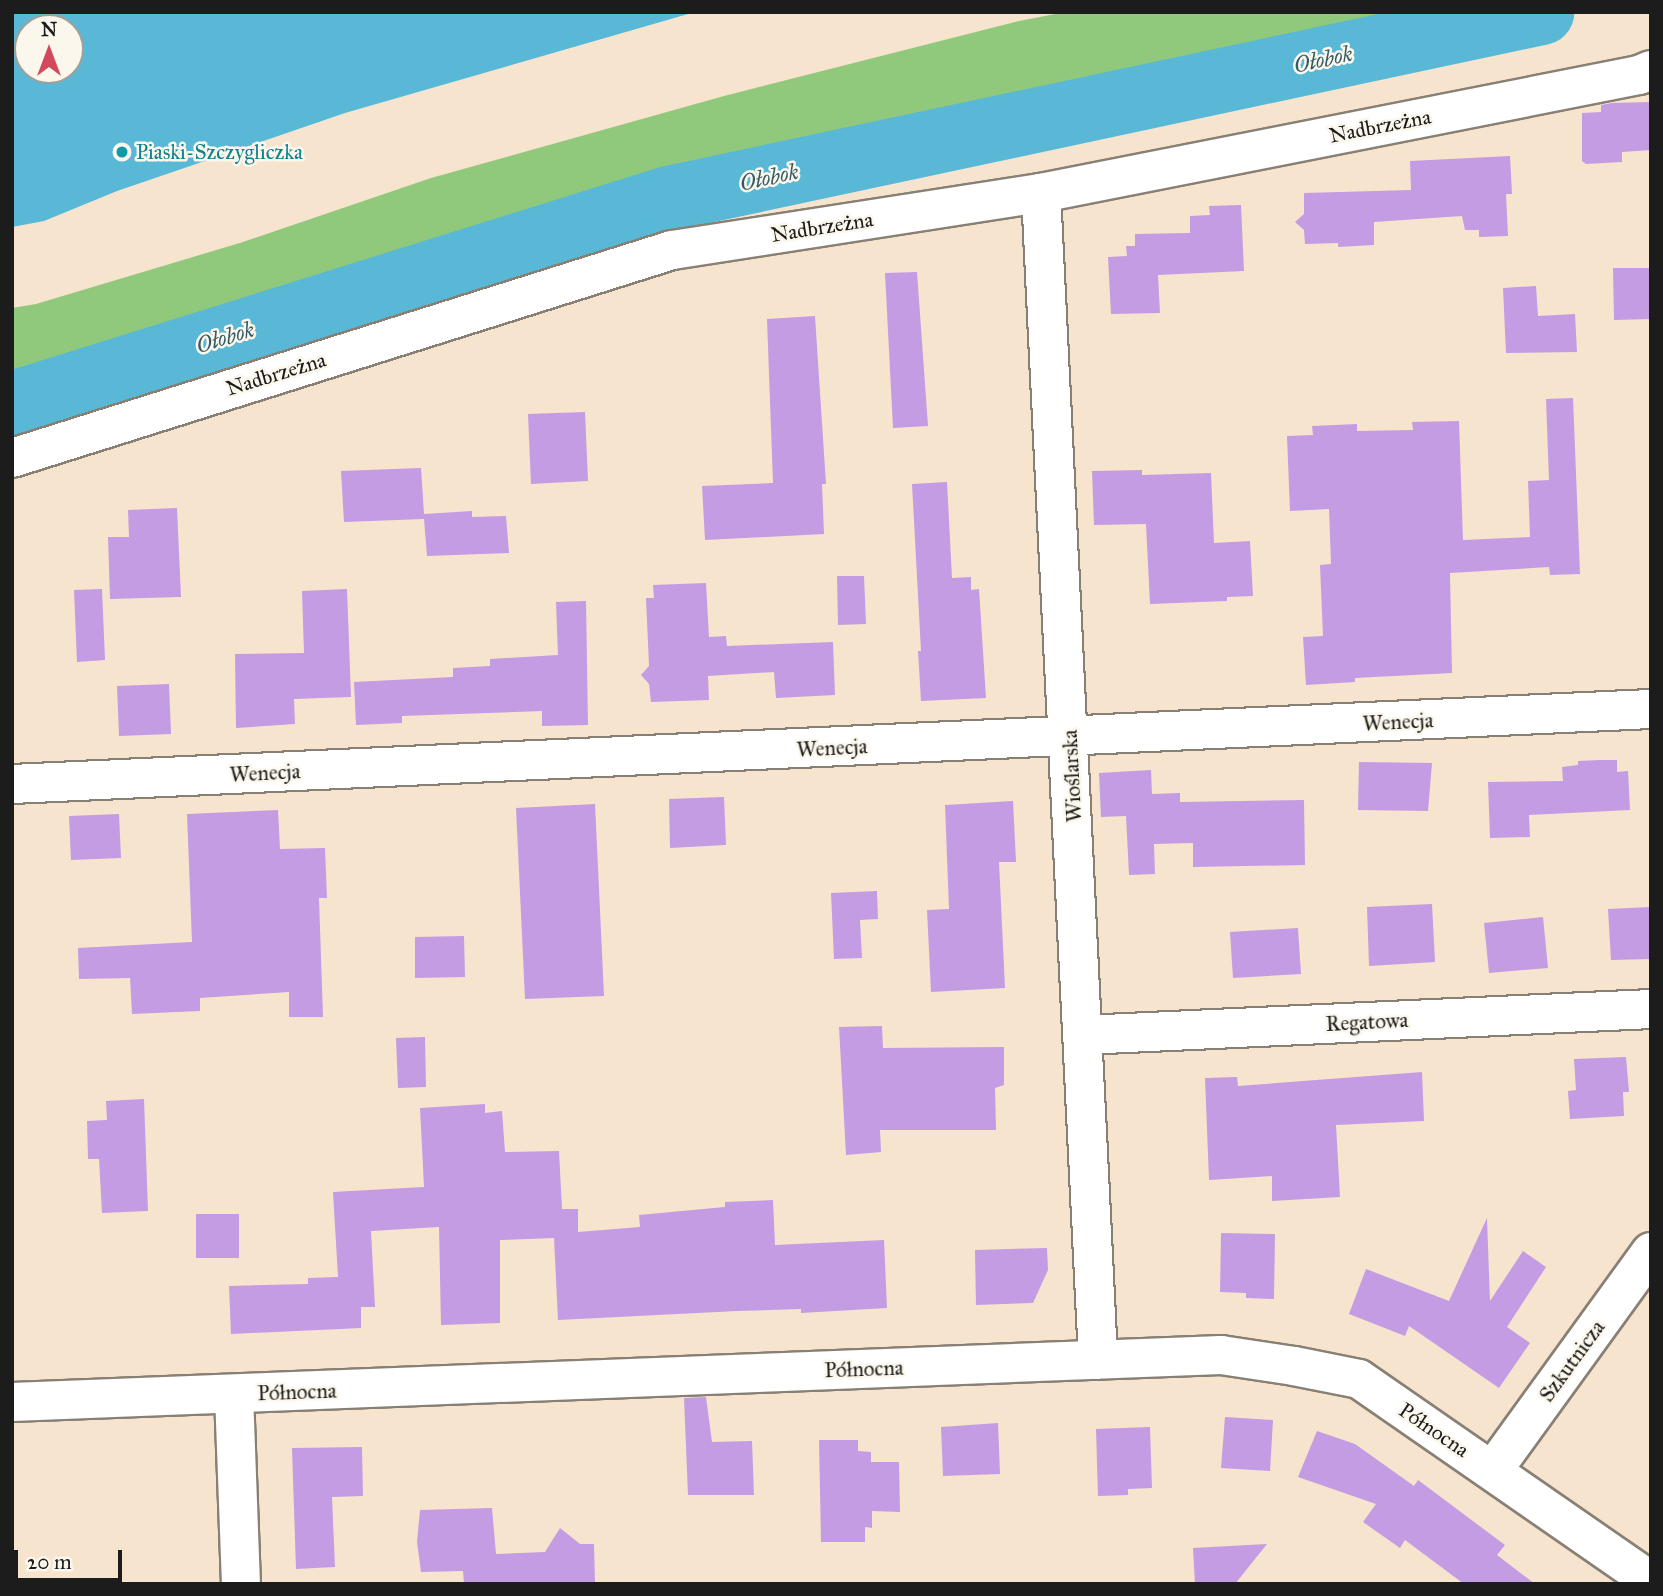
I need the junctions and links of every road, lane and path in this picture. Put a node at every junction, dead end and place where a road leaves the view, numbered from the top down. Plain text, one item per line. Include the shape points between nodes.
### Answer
1 (1651, 70) edge
2 (1041, 193) junction
3 (12, 458) edge
4 (1651, 709) edge
5 (1070, 738) junction
6 (12, 784) edge
7 (1651, 1009) edge
8 (1083, 1035) junction
9 (1651, 1252) edge
10 (1098, 1360) junction
11 (234, 1394) junction
12 (12, 1402) edge
13 (1493, 1470) junction
14 (1651, 1581) edge
15 (241, 1584) edge

1 - 2 street, Nadbrzeżna
2 - 3 street, Nadbrzeżna via 672,250
2 - 5 street, Wioślarska
4 - 5 street, Wenecja
5 - 6 street, Wenecja
5 - 8 street, Wioślarska
7 - 8 street, Regatowa
8 - 10 street, Wioślarska
9 - 13 street, Szkutnicza
10 - 11 street, Północna
10 - 13 street, Północna via 1221,1355 1359,1379
11 - 12 street, Północna
11 - 15 street
13 - 14 street, Północna

